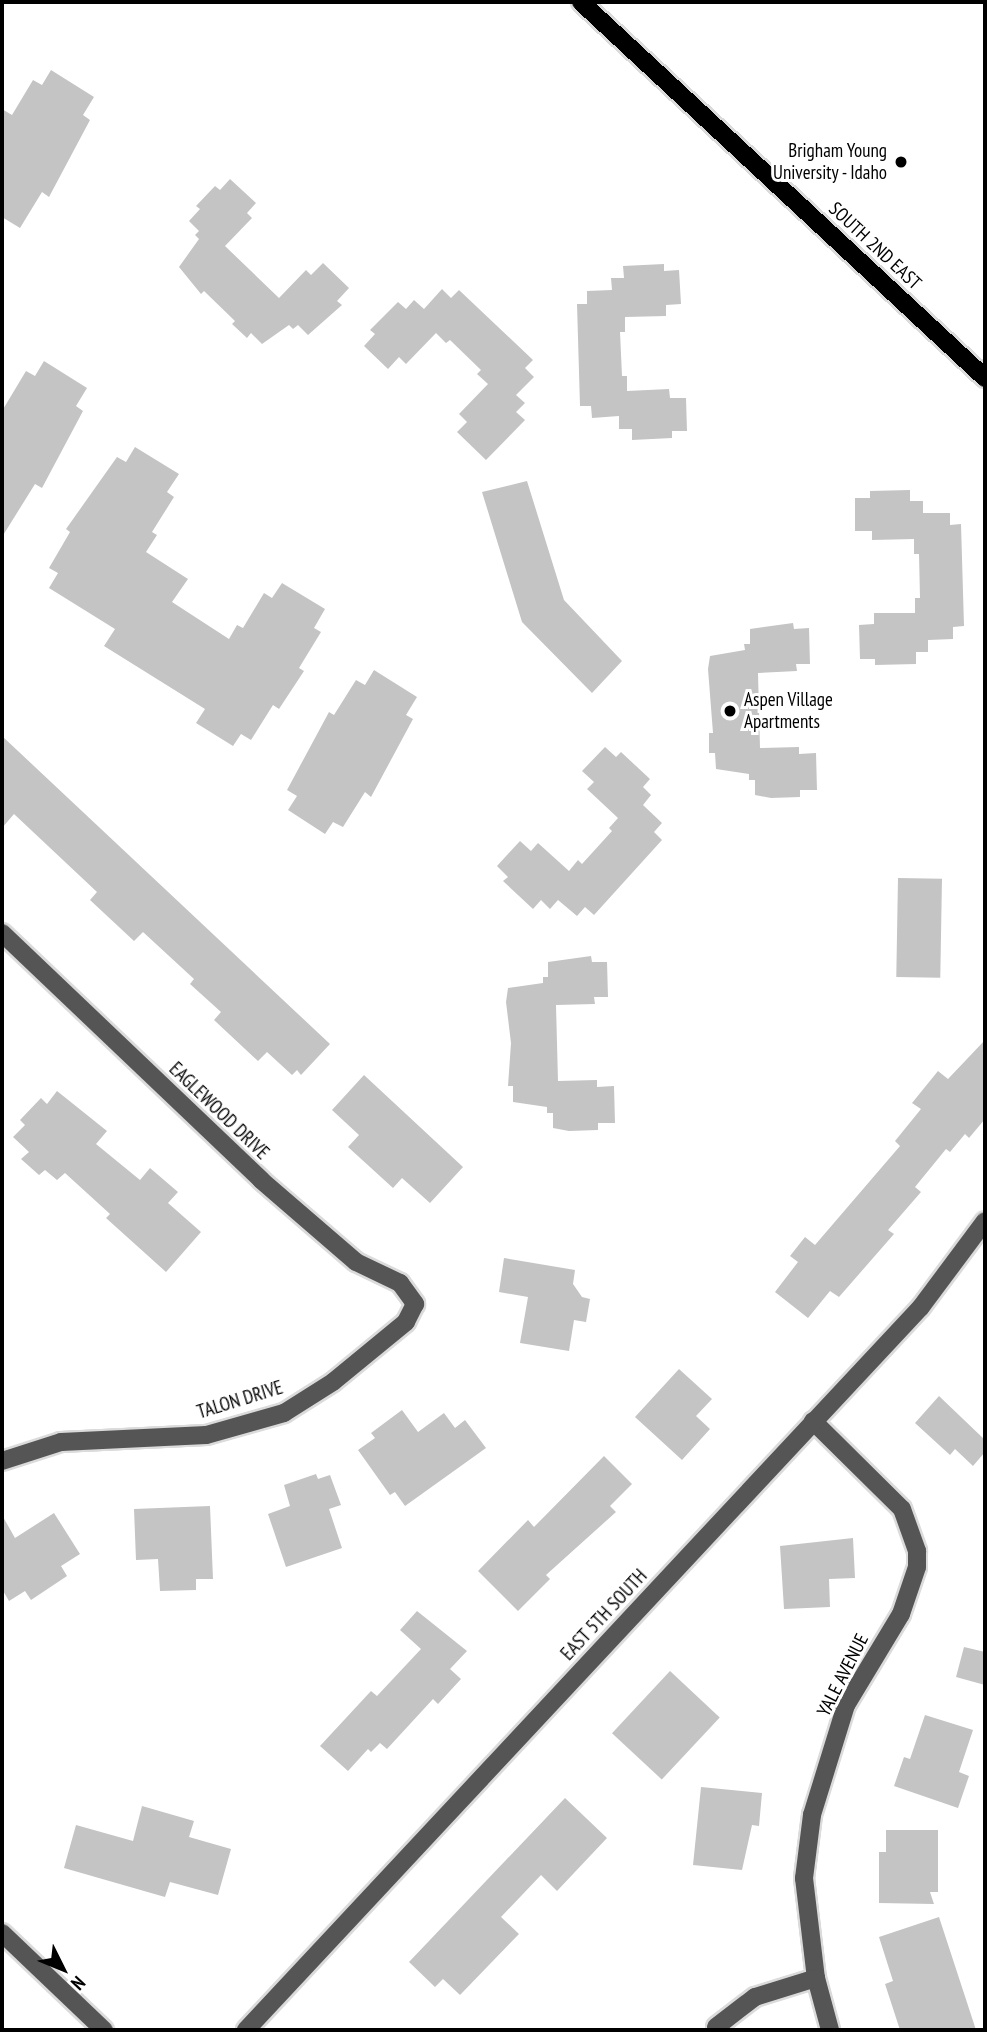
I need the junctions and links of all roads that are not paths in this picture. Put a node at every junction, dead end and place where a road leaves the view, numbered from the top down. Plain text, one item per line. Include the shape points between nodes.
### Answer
1 (581, 2) edge
2 (985, 377) edge
3 (2, 933) edge
4 (985, 1221) edge
5 (414, 1307) joint
6 (813, 1421) junction
7 (2, 1461) edge
8 (2, 1933) edge
9 (817, 1978) junction
10 (716, 2027) dead end
11 (104, 2030) edge
12 (246, 2030) edge
13 (830, 2030) edge

1 - 2 main road, SOUTH 2ND EAST
3 - 5 street, EAGLEWOOD DRIVE via 261,1180 356,1262 400,1283
4 - 6 street, EAST 5TH SOUTH via 920,1307
5 - 7 street, TALON DRIVE via 406,1322 333,1382 284,1413 206,1435 61,1442
6 - 9 street, YALE AVENUE via 902,1509 917,1551 917,1567 901,1614 846,1705 812,1815 804,1878
6 - 12 street, EAST 5TH SOUTH
8 - 11 street
9 - 10 street via 755,1997
9 - 13 street, YALE AVENUE

